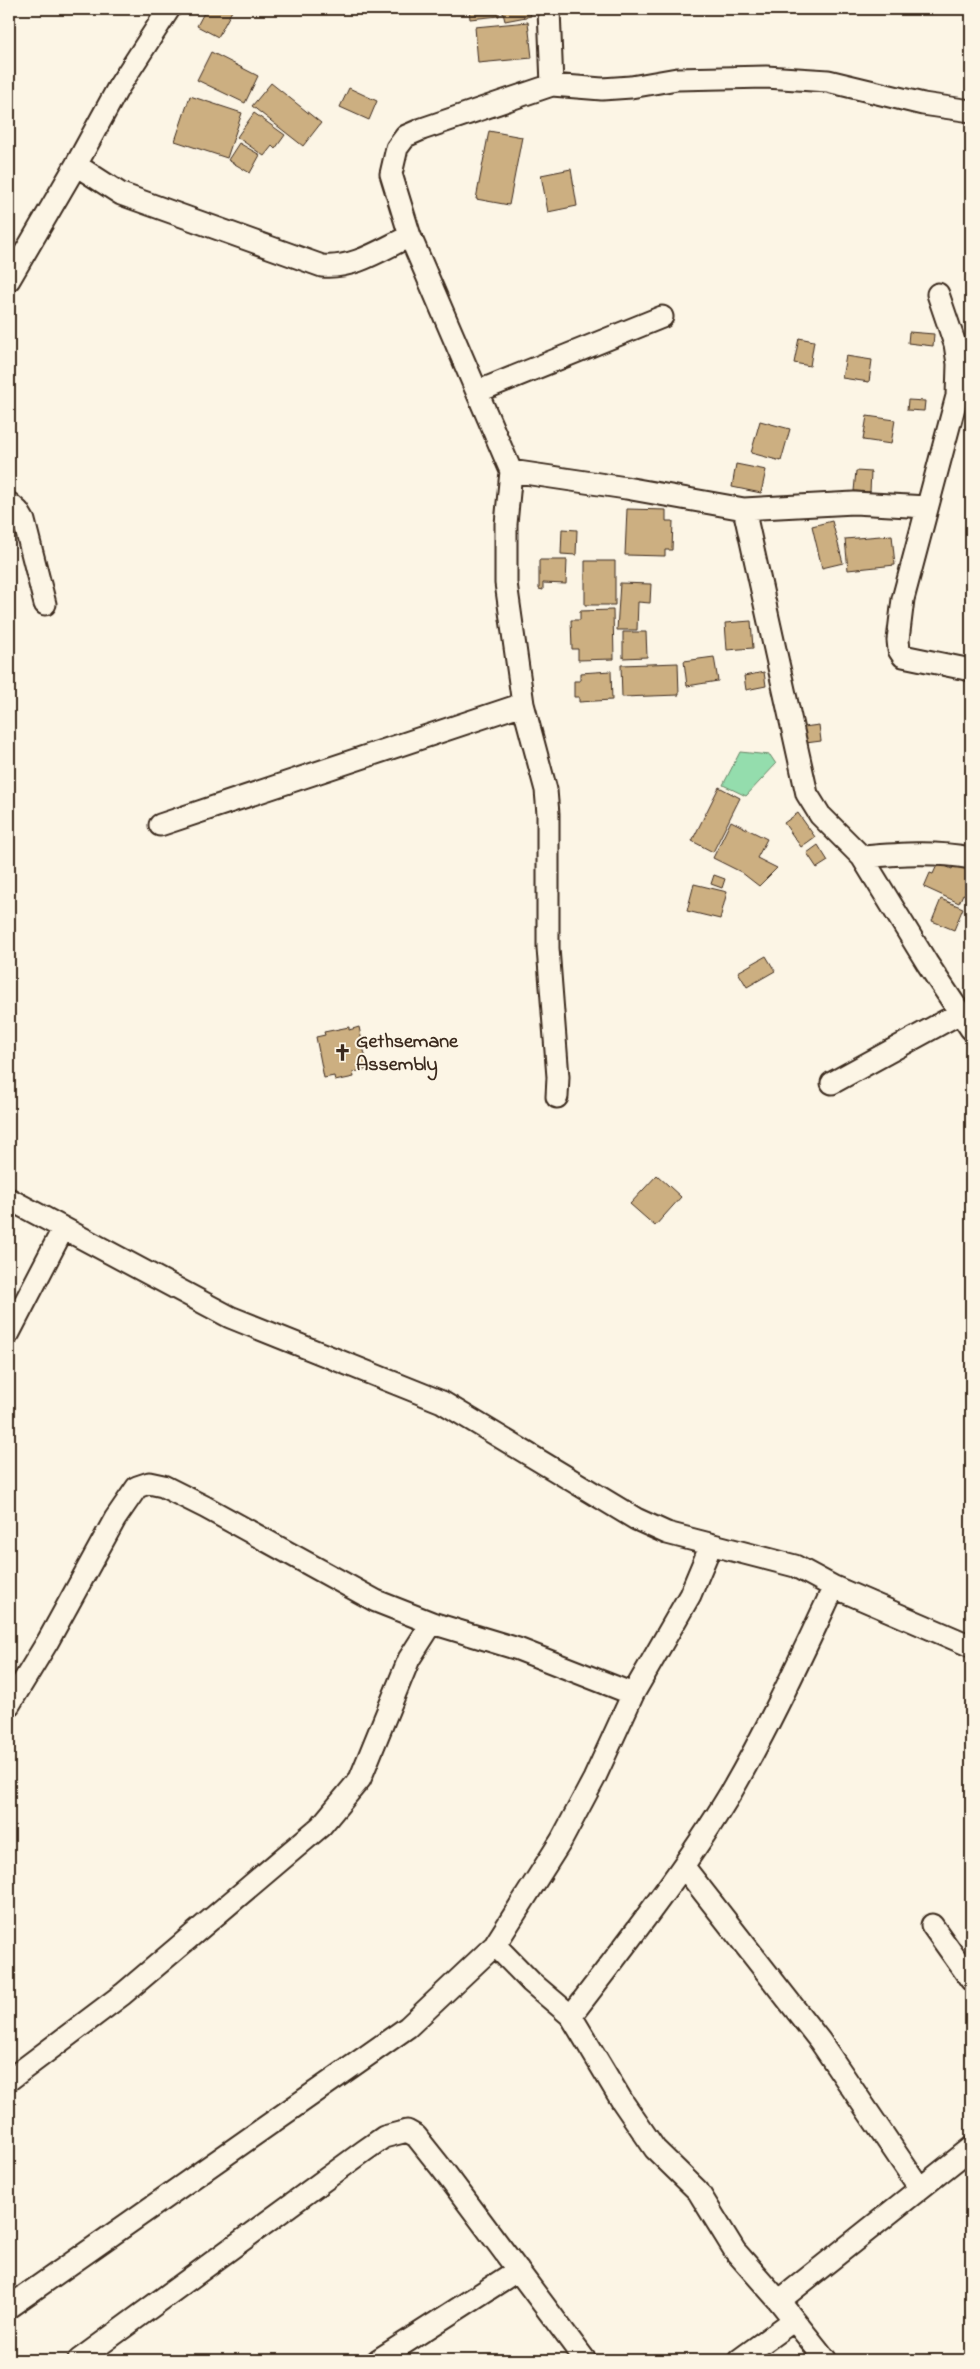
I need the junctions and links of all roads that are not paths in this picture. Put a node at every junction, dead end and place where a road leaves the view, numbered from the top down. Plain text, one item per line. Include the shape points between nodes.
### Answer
1 (169, 9) edge
2 (549, 9) edge
3 (552, 85) junction
4 (971, 111) edge
5 (76, 165) junction
6 (410, 236) junction
7 (9, 278) edge
8 (938, 294) dead end
9 (662, 317) dead end
10 (479, 391) junction
11 (512, 471) junction
12 (9, 503) edge
13 (927, 507) junction
14 (744, 509) junction
15 (45, 604) dead end
16 (971, 670) edge
17 (523, 704) junction
18 (160, 825) dead end
19 (862, 856) junction
20 (971, 858) edge
21 (966, 1021) edge
22 (832, 1083) dead end
23 (557, 1097) dead end
24 (9, 1199) edge
25 (63, 1229) junction
26 (9, 1333) edge
27 (711, 1545) junction
28 (834, 1587) junction
29 (432, 1624) junction
30 (971, 1646) edge
31 (633, 1694) junction
32 (9, 1705) edge
33 (684, 1867) junction
34 (932, 1925) dead end
35 (495, 1945) junction
36 (971, 1980) edge
37 (571, 2016) junction
38 (9, 2080) edge
39 (971, 2148) edge
40 (919, 2187) junction
41 (518, 2270) junction
42 (779, 2301) junction
43 (9, 2307) edge
44 (794, 2320) junction
45 (79, 2360) edge
46 (378, 2360) edge
47 (585, 2360) edge
48 (740, 2360) edge
49 (826, 2360) edge

1 - 5 street via 118,88
2 - 3 street
3 - 4 street via 631,87 678,79 819,81
3 - 6 street via 406,136 397,148 390,174
5 - 6 street via 121,194 322,266 349,265
5 - 7 street
6 - 10 street
8 - 13 street via 955,344 957,396
9 - 10 street
10 - 11 street
11 - 14 street
11 - 17 street via 506,524 506,583
12 - 15 street via 24,521
13 - 14 street via 854,503
13 - 16 street via 903,599 899,650 903,656
14 - 19 street via 807,794 820,815
17 - 18 street
17 - 23 street via 546,790 548,948
19 - 20 street via 922,853
19 - 21 street
21 - 22 street
24 - 25 street
25 - 26 street
25 - 27 street via 230,1317 442,1402 636,1519 667,1533
27 - 28 street via 795,1566
27 - 31 street via 687,1602
28 - 30 street
28 - 33 street via 771,1720
29 - 31 street via 518,1648
29 - 32 street via 376,1601 205,1507 163,1486 149,1483 137,1487 115,1519
29 - 38 street via 409,1659 360,1779 320,1826 123,1994
31 - 35 street via 561,1842
33 - 37 street
33 - 40 street via 820,2041
34 - 36 street
35 - 37 street
35 - 43 street via 408,2027
37 - 42 street via 655,2149 698,2191 735,2251
39 - 40 street
40 - 42 street
41 - 45 street via 416,2136 407,2131 384,2137 364,2150
41 - 46 street
41 - 47 street
42 - 44 street
44 - 48 street
44 - 49 street

